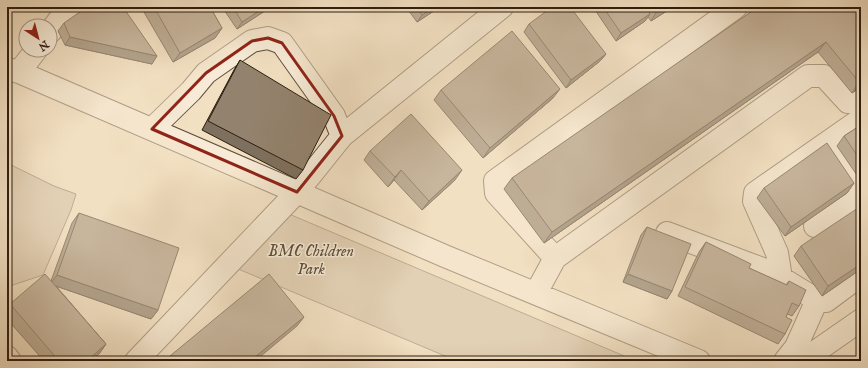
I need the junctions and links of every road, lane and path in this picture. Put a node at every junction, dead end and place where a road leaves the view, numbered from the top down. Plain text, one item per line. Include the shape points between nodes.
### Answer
1 (74, 7) edge
2 (502, 7) edge
3 (736, 7) edge
4 (58, 21) edge
5 (27, 58) edge
6 (13, 71) edge
7 (861, 102) edge
8 (861, 119) edge
9 (152, 129) junction
10 (342, 136) junction
11 (826, 143) junction
12 (297, 192) junction
13 (861, 196) edge
14 (815, 226) edge
15 (667, 233) edge
16 (555, 258) junction
17 (861, 276) edge
18 (781, 278) junction
19 (536, 293) junction
20 (816, 300) junction
21 (861, 320) edge
22 (7, 357) edge
23 (10, 361) edge
24 (136, 361) edge
25 (699, 361) edge
26 (785, 361) edge
27 (802, 361) edge

1 - 4 street
2 - 10 street
3 - 16 street via 495,181 496,193
5 - 6 street
6 - 9 street
7 - 16 street via 848,102 824,76 808,76
8 - 11 street
9 - 10 street via 206,73 252,41 268,38 282,43 334,116
9 - 12 street
10 - 12 street
11 - 13 street
11 - 18 street via 755,193 754,201 777,253
12 - 19 street
12 - 24 street
13 - 14 street
15 - 18 street
16 - 19 street
17 - 20 street via 826,301
18 - 20 street
19 - 25 street
20 - 26 street via 796,347
21 - 27 street
22 - 23 street

